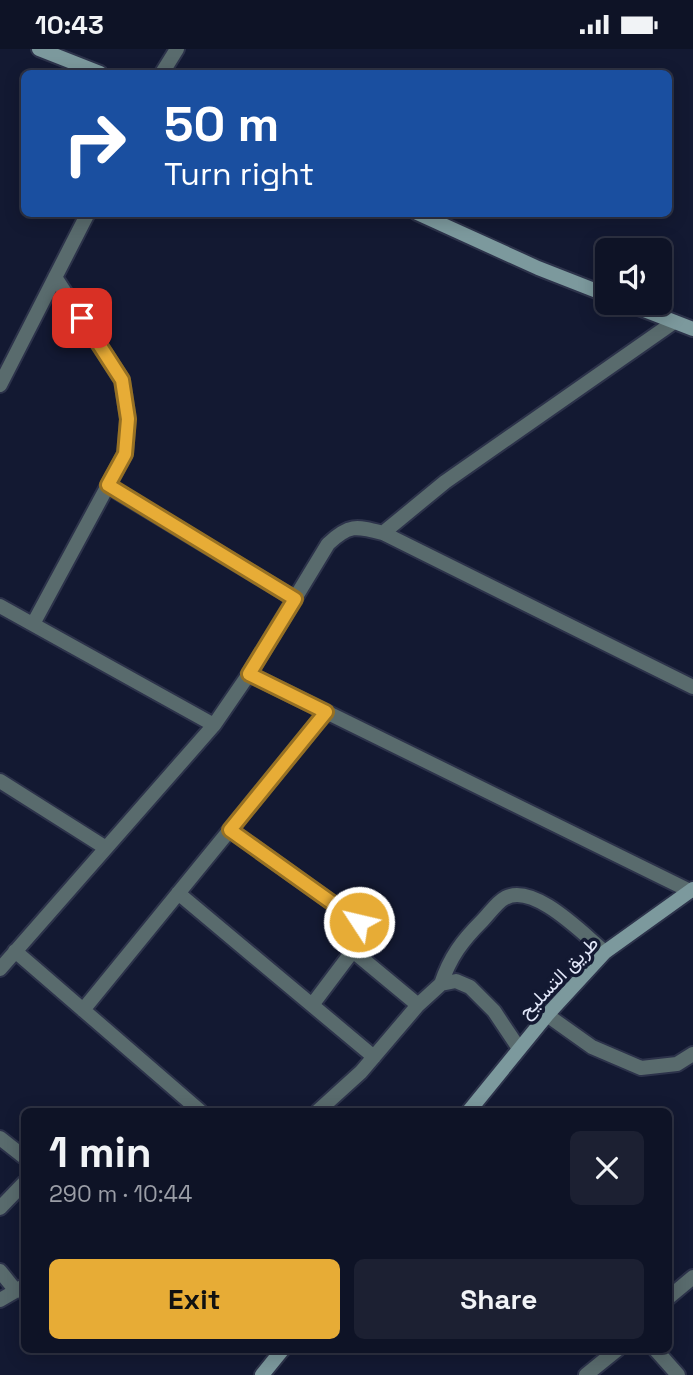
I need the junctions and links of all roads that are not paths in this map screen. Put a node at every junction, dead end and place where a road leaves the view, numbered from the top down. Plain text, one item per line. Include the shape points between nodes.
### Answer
1 (39, 49) edge
2 (177, 49) edge
3 (92, 70) edge
4 (164, 70) edge
5 (86, 217) edge
6 (426, 217) edge
7 (55, 277) junction
8 (595, 290) edge
9 (656, 315) edge
10 (674, 322) junction
11 (693, 329) edge
12 (0, 385) edge
13 (108, 485) junction
14 (383, 533) junction
15 (295, 599) junction
16 (0, 606) edge
17 (33, 624) junction
18 (249, 674) junction
19 (693, 687) edge
20 (326, 712) junction
21 (214, 725) junction
22 (0, 781) edge
23 (230, 830) junction
24 (106, 848) junction
25 (692, 890) edge
26 (178, 894) junction
27 (15, 951) junction
28 (353, 951) junction
29 (606, 952) junction
30 (0, 969) edge
31 (441, 984) junction
32 (312, 1005) junction
33 (418, 1005) junction
34 (83, 1010) junction
35 (547, 1015) junction
36 (519, 1048) junction
37 (693, 1054) edge
38 (374, 1057) junction
39 (197, 1108) edge
40 (322, 1108) edge
41 (471, 1108) edge
42 (0, 1138) edge
43 (21, 1155) edge
44 (21, 1186) edge
45 (0, 1208) edge
46 (0, 1271) edge
47 (693, 1277) edge
48 (20, 1289) edge
49 (672, 1295) edge
50 (0, 1300) edge
51 (280, 1353) edge
52 (613, 1353) edge
53 (659, 1353) edge
54 (262, 1375) edge
55 (586, 1375) edge
56 (678, 1375) edge

1 - 3 street
2 - 4 street
5 - 7 street
6 - 8 street
7 - 12 street
7 - 13 street via 122,380 128,419 125,454
9 - 10 street
10 - 11 street
10 - 14 street via 445,482
13 - 15 street
13 - 17 street
14 - 15 street via 343,530 328,544
14 - 19 street
15 - 18 street
16 - 17 street
17 - 21 street
18 - 20 street
18 - 21 street
20 - 23 street
20 - 25 street
21 - 24 street
22 - 24 street
23 - 26 street
23 - 28 street via 359,922 364,932
24 - 27 street
25 - 29 street, طريق التسليح
26 - 32 street
26 - 34 street
27 - 30 street
27 - 34 street
28 - 32 street
28 - 33 street
29 - 31 street via 544,902 520,894 505,898 472,931 449,959
29 - 35 street, طريق التسليح
31 - 33 street
31 - 36 street via 456,981 470,987 494,1011
32 - 38 street
33 - 38 street
34 - 39 street
35 - 36 street, طريق التسليح
35 - 37 street via 592,1047 641,1068 677,1064
36 - 41 street, طريق التسليح
38 - 40 street
42 - 43 street
44 - 45 street
46 - 48 street
47 - 49 street
48 - 50 street
51 - 54 street
52 - 55 street
53 - 56 street

